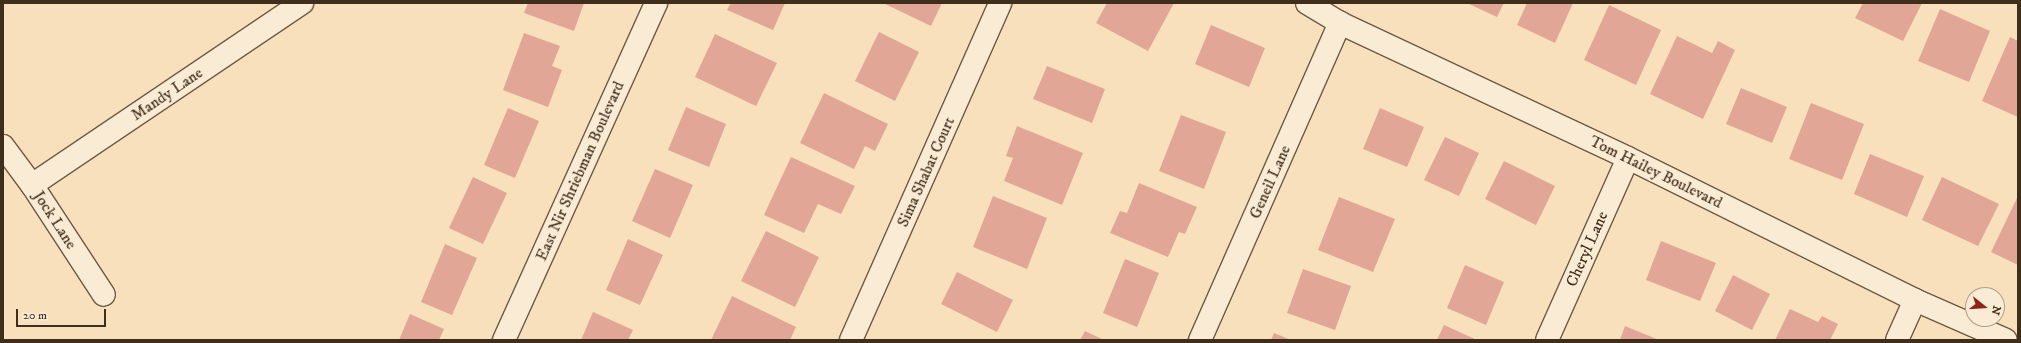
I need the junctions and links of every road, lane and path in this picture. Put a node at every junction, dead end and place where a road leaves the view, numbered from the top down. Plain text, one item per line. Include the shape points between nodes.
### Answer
1 (302, 3) edge
2 (656, 3) edge
3 (1000, 3) edge
4 (1307, 3) edge
5 (1340, 23) junction
6 (3, 146) edge
7 (1628, 158) junction
8 (32, 185) junction
9 (104, 295) dead end
10 (1915, 300) junction
11 (504, 340) edge
12 (851, 340) edge
13 (1200, 340) edge
14 (1547, 340) edge
15 (1897, 340) edge
16 (2006, 340) edge

1 - 8 street, Mandy Lane
2 - 11 street, East Nir Shriebman Boulevard
3 - 12 street, Sima Shabat Court
4 - 5 street, Tom Hailey Boulevard
5 - 7 street, Tom Hailey Boulevard
5 - 13 street, Geneil Lane
6 - 8 street, Jock Lane
7 - 10 street, Tom Hailey Boulevard
7 - 14 street, Cheryl Lane
8 - 9 street, Jock Lane
10 - 15 street
10 - 16 street, Tom Hailey Boulevard

